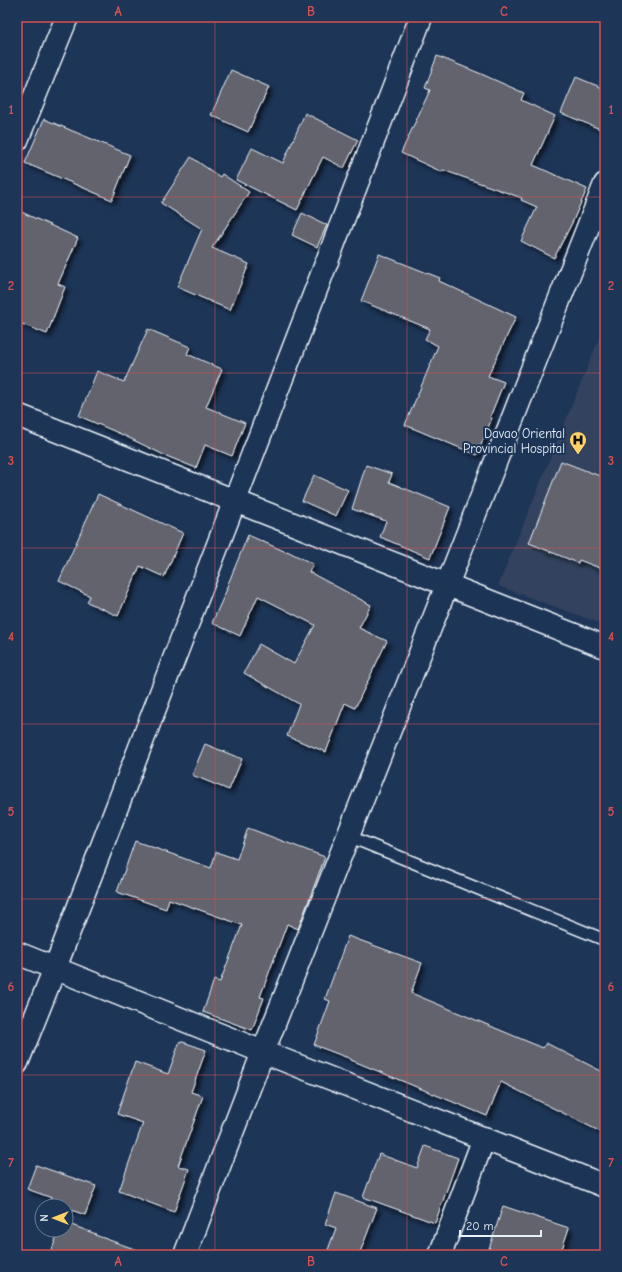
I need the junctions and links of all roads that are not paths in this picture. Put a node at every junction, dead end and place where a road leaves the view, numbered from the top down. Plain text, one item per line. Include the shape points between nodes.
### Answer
1 (67, 17) edge
2 (421, 17) edge
3 (17, 140) edge
4 (605, 184) edge
5 (17, 415) edge
6 (235, 501) junction
7 (447, 585) junction
8 (605, 648) edge
9 (348, 836) junction
10 (605, 940) edge
11 (17, 953) edge
12 (55, 968) junction
13 (263, 1052) junction
14 (17, 1063) edge
15 (484, 1138) junction
16 (605, 1186) edge
17 (184, 1255) edge
18 (440, 1255) edge

1 - 3 street
2 - 6 street
4 - 7 street
5 - 6 street
6 - 7 street
6 - 12 street
7 - 8 street
7 - 9 street
9 - 10 lane
9 - 13 street
11 - 12 street
12 - 13 street
12 - 14 street
13 - 15 street
13 - 17 street
15 - 16 street
15 - 18 street

